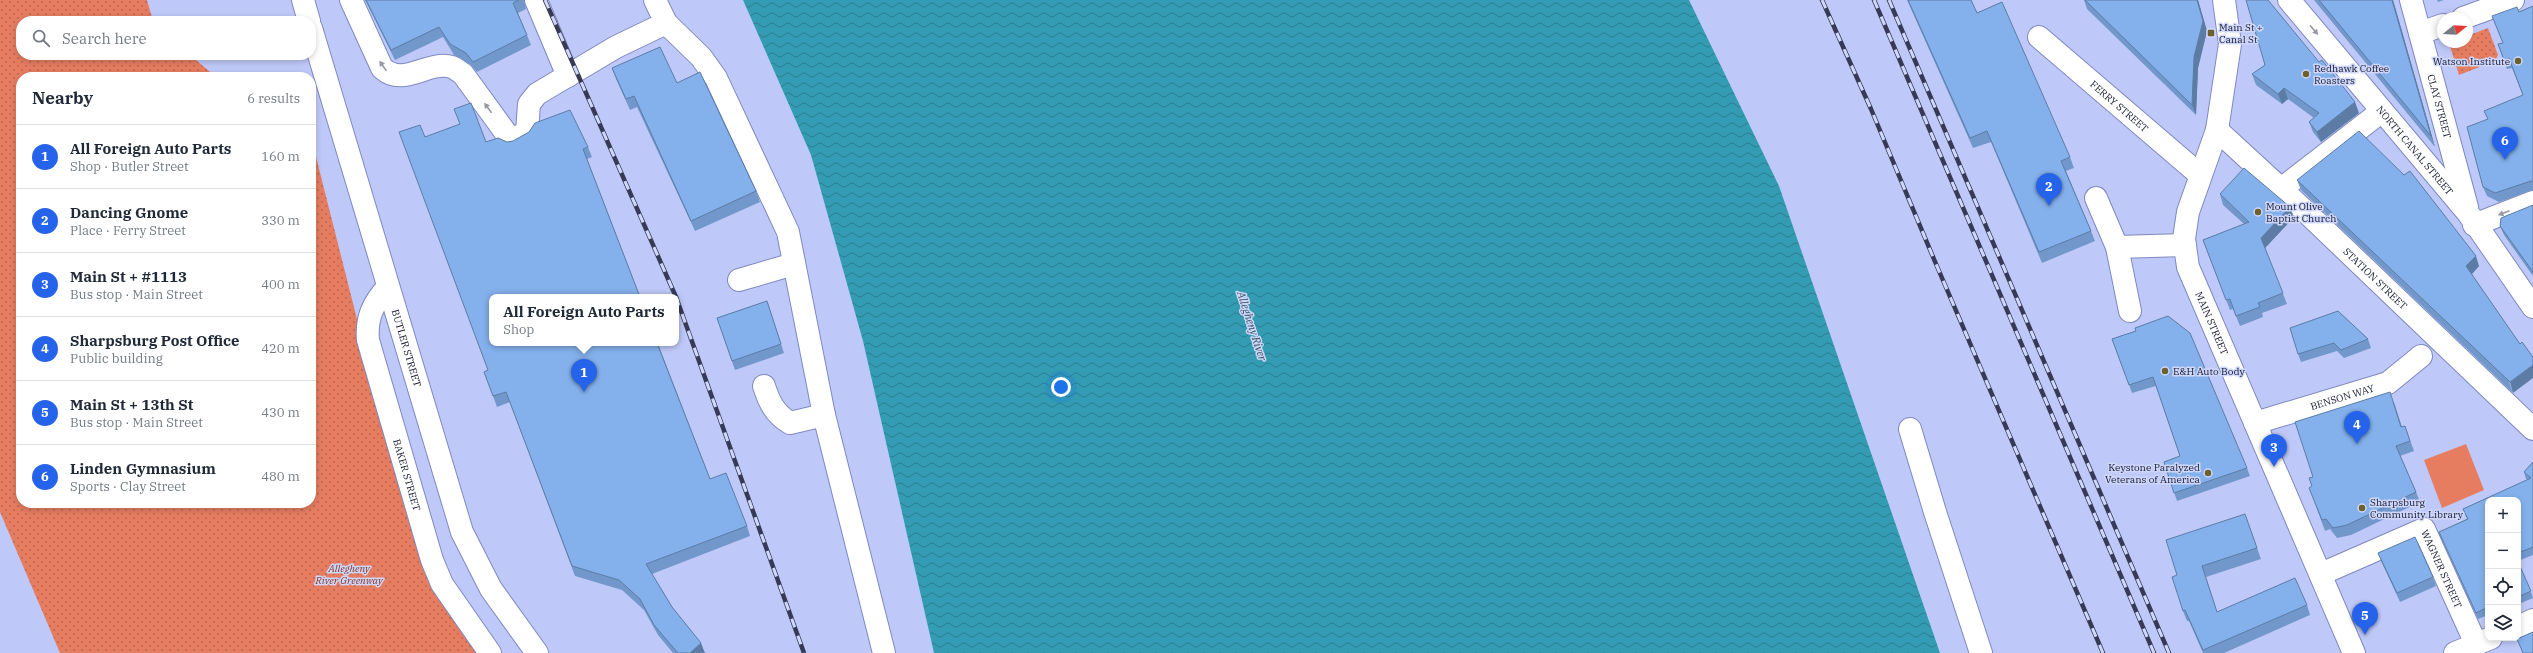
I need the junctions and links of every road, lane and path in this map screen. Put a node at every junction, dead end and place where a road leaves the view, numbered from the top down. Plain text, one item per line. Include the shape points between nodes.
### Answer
1 (303, 0) edge
2 (352, 0) edge
3 (536, 0) edge
4 (655, 0) edge
5 (2224, 0) edge
6 (2289, 0) edge
7 (2411, 0) edge
8 (2513, 0) edge
9 (2473, 14) edge
10 (308, 16) edge
11 (666, 23) junction
12 (2437, 27) edge
13 (2420, 33) junction
14 (2039, 37) dead end
15 (316, 45) edge
16 (568, 76) junction
17 (2382, 111) junction
18 (2217, 130) junction
19 (2200, 175) junction
20 (2281, 189) junction
21 (2096, 198) dead end
22 (2533, 202) edge
23 (2471, 219) junction
24 (2185, 245) junction
25 (2117, 248) junction
26 (794, 264) junction
27 (739, 280) dead end
28 (388, 288) junction
29 (2533, 307) edge
30 (2130, 311) dead end
31 (2421, 356) dead end
32 (764, 386) dead end
33 (824, 415) junction
34 (2255, 423) junction
35 (1910, 428) dead end
36 (2533, 429) edge
37 (2321, 574) junction
38 (2533, 620) edge
39 (2521, 626) edge
40 (2484, 641) edge
41 (490, 653) edge
42 (537, 653) edge
43 (884, 653) edge
44 (1981, 653) edge
45 (2354, 653) edge
46 (2455, 653) edge

1 - 10 main road
16 -> 2 main road via 537,94 529,104 527,132 511,140 463,74 452,67 391,76 382,68
3 - 16 main road
4 - 11 main road
5 - 18 main road, MAIN STREET via 2230,44
6 -> 17 main road, NORTH CANAL STREET
7 - 13 main road, CLAY STREET
8 - 9 main road
11 - 16 main road via 616,47
11 - 26 main road via 701,58 716,78 788,232
12 - 13 main road
13 - 23 main road, CLAY STREET
14 - 19 main road, FERRY STREET
15 - 28 main road, BUTLER STREET
17 - 20 main road
17 - 23 main road, NORTH CANAL STREET
18 - 19 main road, MAIN STREET
18 - 20 main road, STATION STREET
19 - 24 main road, MAIN STREET via 2188,212
20 - 36 main road, STATION STREET
21 - 25 main road
22 -> 23 main road
23 - 29 main road, NORTH CANAL STREET
24 - 25 main road
24 - 34 main road, MAIN STREET via 2188,267 2196,289
25 - 30 main road
26 - 27 main road
26 - 33 main road
28 - 41 main road, BAKER STREET via 376,301 368,316 368,340 432,560 442,584
28 - 42 main road, BUTLER STREET via 462,532 491,588
31 - 34 main road, BENSON WAY via 2388,383
32 - 33 main road via 769,403 790,423
33 - 43 main road
34 - 37 main road, MAIN STREET
35 - 44 main road
37 - 40 main road, WAGNER STREET via 2424,529
37 - 45 main road, MAIN STREET
38 - 39 main road
40 - 46 main road

